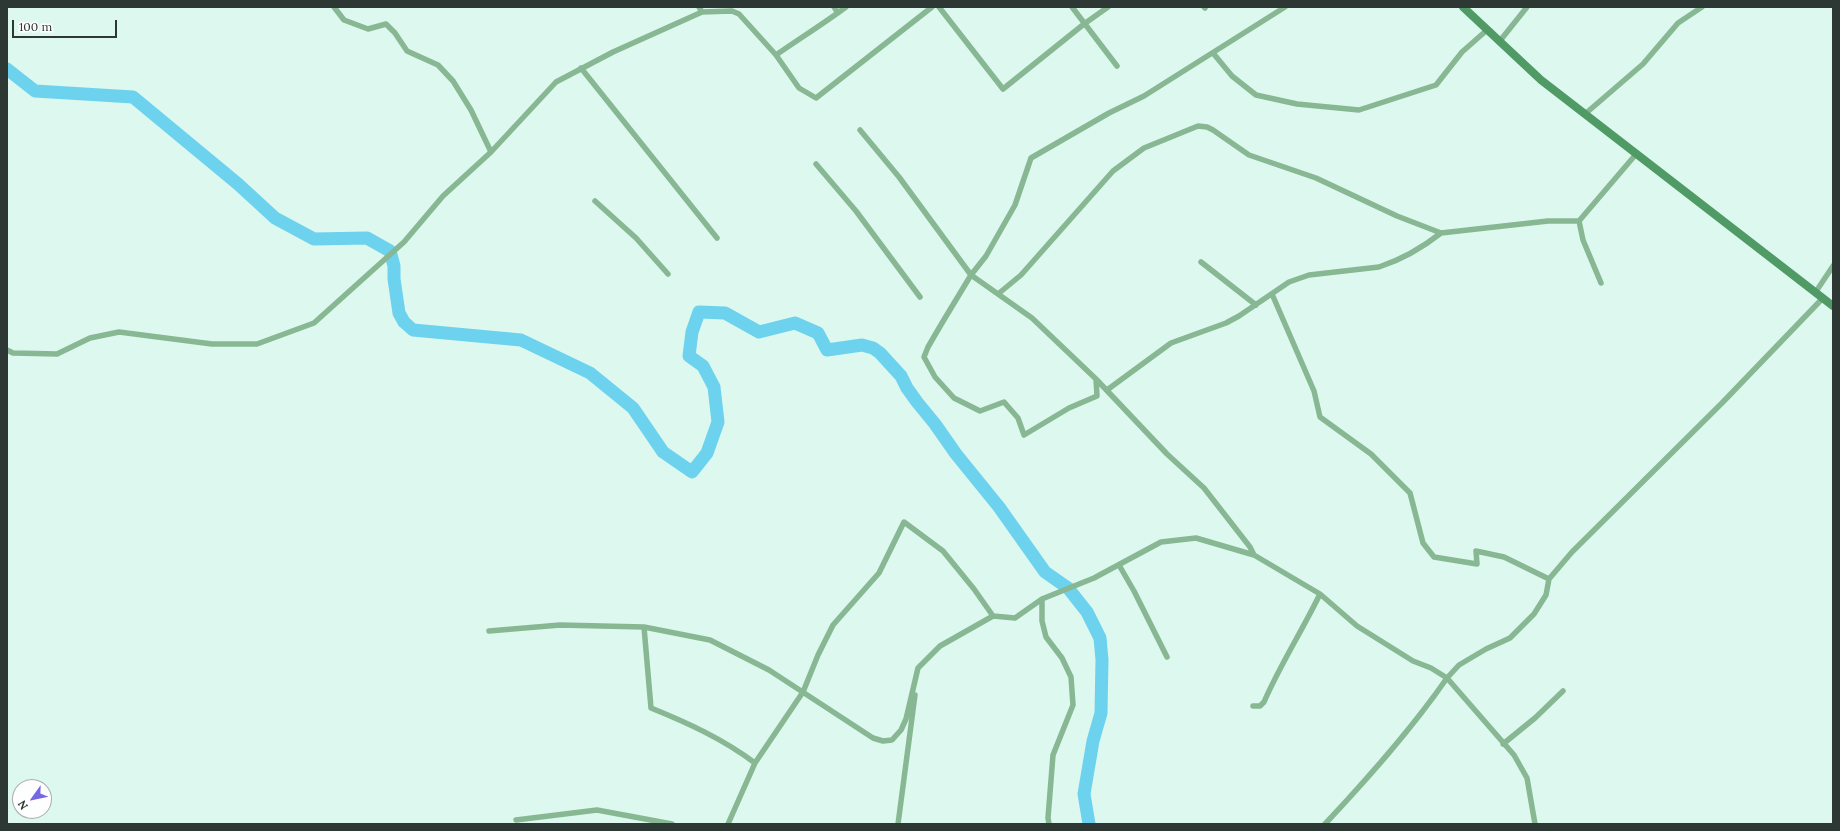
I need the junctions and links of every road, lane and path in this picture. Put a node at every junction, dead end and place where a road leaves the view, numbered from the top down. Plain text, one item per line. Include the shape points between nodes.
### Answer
1 (334, 7) edge
2 (834, 7) edge
3 (846, 7) edge
4 (932, 7) edge
5 (939, 7) edge
6 (1072, 7) edge
7 (1108, 7) edge
8 (1285, 7) edge
9 (1462, 7) edge
10 (1528, 7) edge
11 (1702, 7) edge
12 (700, 10) edge
13 (838, 13) junction
14 (1084, 24) junction
15 (1487, 30) junction
16 (1498, 42) junction
17 (1213, 53) junction
18 (776, 55) junction
19 (1118, 66) dead end
20 (581, 68) junction
21 (1585, 114) junction
22 (860, 130) dead end
23 (491, 152) junction
24 (1637, 153) junction
25 (816, 164) dead end
26 (595, 201) dead end
27 (1579, 221) junction
28 (1441, 233) junction
29 (717, 238) dead end
30 (1201, 262) dead end
31 (1833, 266) edge
32 (668, 274) dead end
33 (971, 275) junction
34 (1601, 283) dead end
35 (1815, 293) junction
36 (998, 294) junction
37 (1272, 294) junction
38 (920, 297) dead end
39 (1822, 299) junction
40 (1256, 305) junction
41 (1833, 306) edge
42 (7, 350) edge
43 (1096, 379) junction
44 (1107, 390) junction
45 (1254, 555) junction
46 (1119, 565) junction
47 (1549, 579) junction
48 (1320, 594) junction
49 (1042, 599) junction
50 (993, 616) junction
51 (644, 627) junction
52 (489, 631) dead end
53 (1167, 657) dead end
54 (918, 668) junction
55 (1447, 678) junction
56 (1563, 691) dead end
57 (803, 692) junction
58 (1253, 706) dead end
59 (1503, 744) junction
60 (755, 763) junction
61 (516, 820) dead end
62 (672, 824) edge
63 (728, 824) edge
64 (898, 824) edge
65 (1049, 824) edge
66 (1325, 824) edge
67 (1535, 824) edge

1 - 23 street via 344,20 368,29 386,24 407,51 438,65 463,97
2 - 13 street
3 - 13 street
4 - 18 street via 816,98 799,88
5 - 14 street via 1003,89
6 - 14 street
7 - 14 street
8 - 17 street
9 - 15 main road
10 - 16 street
11 - 21 street via 1678,24 1643,64
12 - 18 street via 732,11 740,14
12 - 20 street
13 - 18 street
14 - 19 street
15 - 16 main road
15 - 17 street via 1462,52 1436,85 1359,110 1297,104 1256,95 1232,76
16 - 21 main road via 1540,80
17 - 33 street via 1144,96 1031,158 1015,205 986,256
20 - 23 street via 556,82
20 - 29 street
21 - 24 main road
22 - 33 street via 899,177
23 - 42 street via 443,196 392,254 314,323 257,344 212,344 119,332 90,338 56,354 12,353
24 - 27 street
24 - 35 main road
25 - 38 street via 856,211
26 - 32 street via 636,238
27 - 28 street via 1548,221
27 - 34 street via 1583,240
28 - 36 street via 1397,216 1316,178 1249,155 1213,130 1198,126 1144,148 1112,171 1021,275
28 - 37 street via 1415,252 1379,267 1300,277
30 - 40 street
31 - 35 street
33 - 36 street
33 - 43 street via 924,357 935,377 954,398 980,411 1004,402 1018,418 1024,435 1069,408 1097,396
35 - 39 main road
36 - 43 street via 1032,318
37 - 40 street
37 - 47 street via 1314,391 1320,418 1371,454 1410,494 1423,543 1434,557 1477,564 1476,551 1504,557
39 - 41 main road
39 - 47 street via 1572,552
40 - 44 street via 1226,323 1171,343
43 - 44 street
44 - 45 street via 1204,488
45 - 46 street via 1205,540 1188,538 1161,542
45 - 48 street
46 - 49 street
46 - 53 street
47 - 55 street via 1546,595 1534,614 1510,638 1486,649
48 - 55 street via 1357,626 1413,661
48 - 58 street via 1264,702 1260,706
49 - 50 street via 1015,618
49 - 65 street via 1042,621 1046,637 1062,658 1071,677 1073,705 1054,755
50 - 54 street via 940,646
50 - 57 street via 943,551 904,522 879,573 833,625
51 - 52 street via 560,626
51 - 57 street via 710,640 769,670
51 - 60 street via 651,708 736,748
54 - 57 street via 906,719 892,740 873,738
54 - 64 street
55 - 59 street
55 - 66 street via 1430,703 1375,769
56 - 59 street
57 - 60 street
59 - 67 street via 1514,755 1527,778
60 - 63 street
61 - 62 street via 598,810

